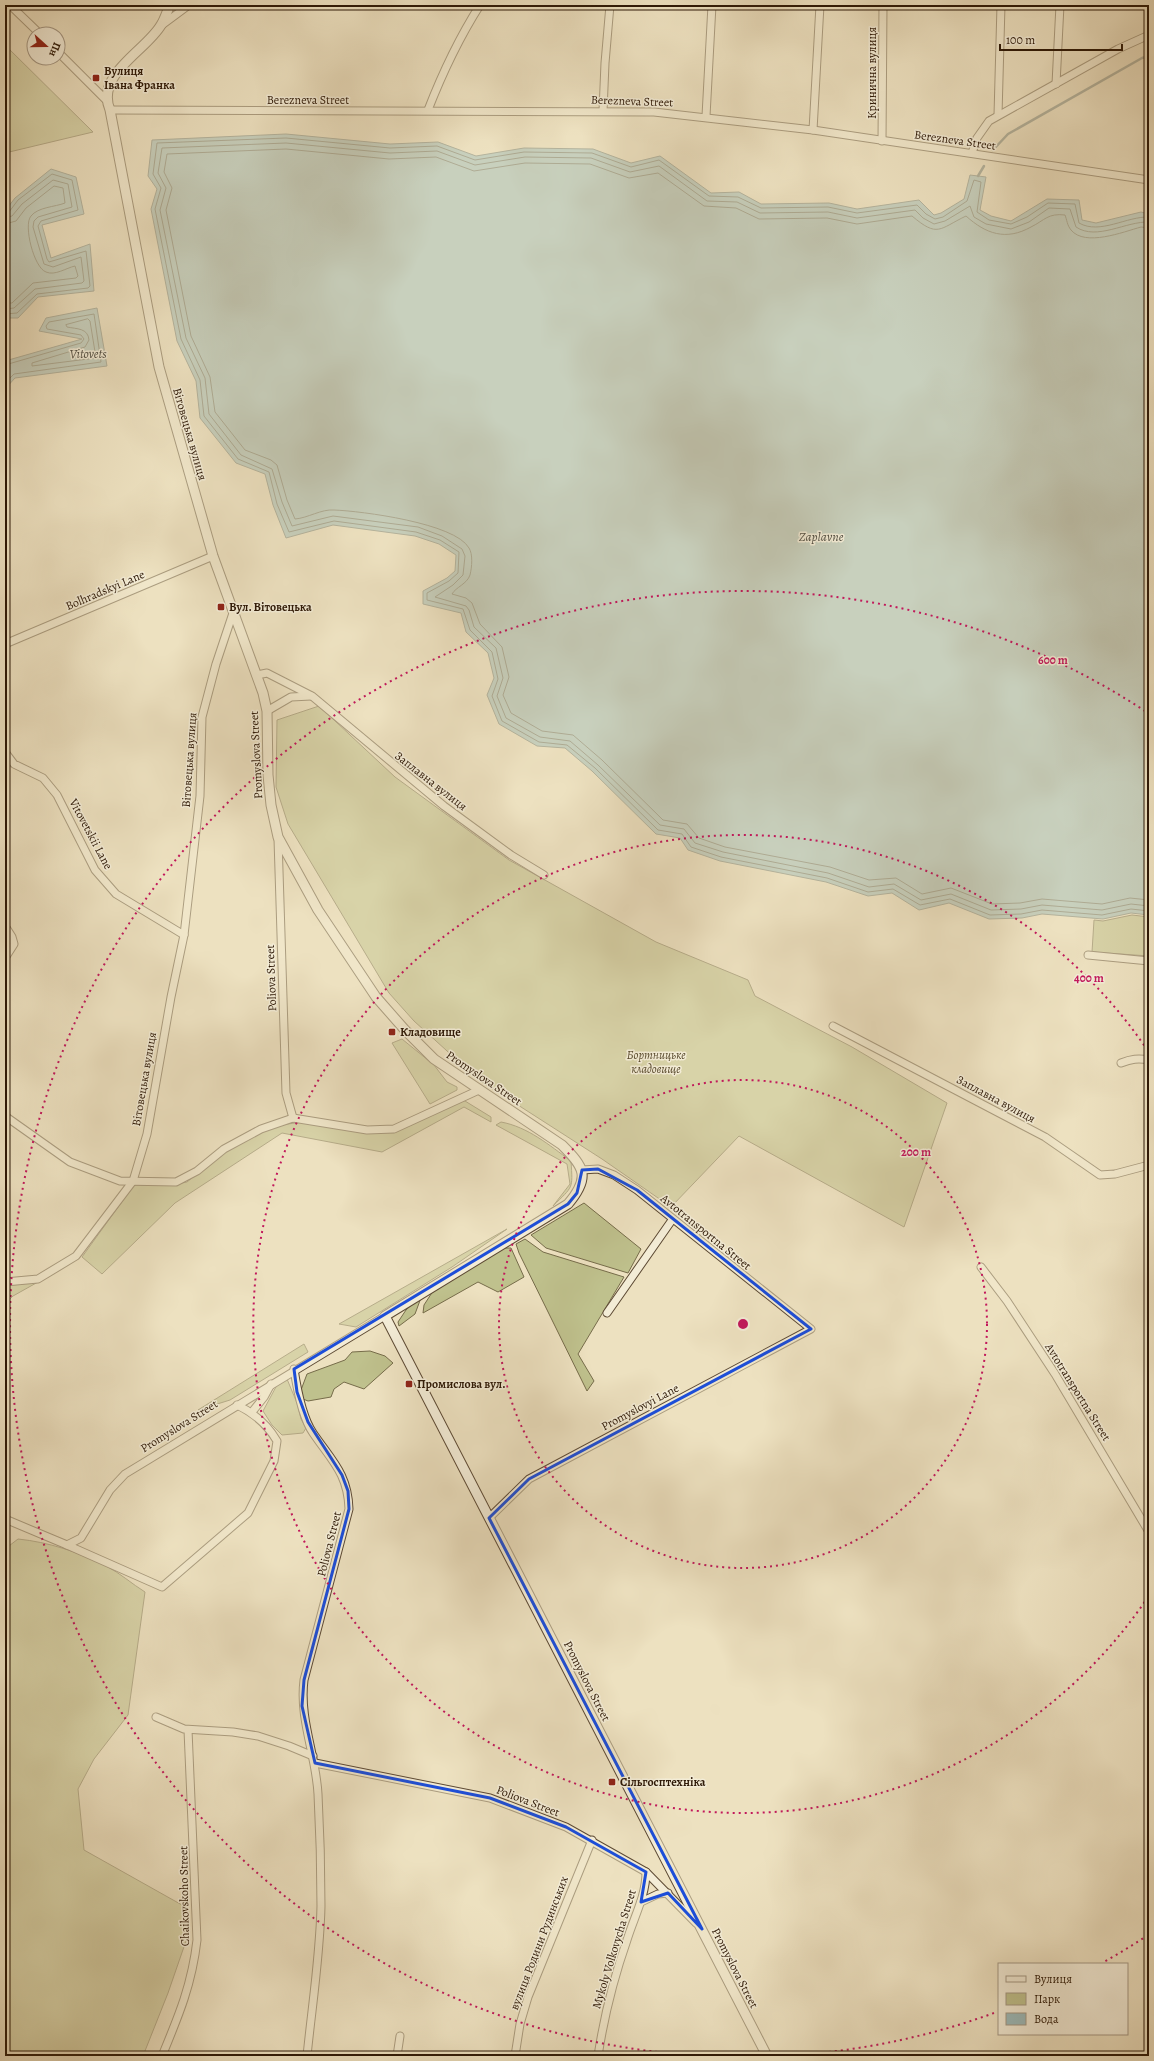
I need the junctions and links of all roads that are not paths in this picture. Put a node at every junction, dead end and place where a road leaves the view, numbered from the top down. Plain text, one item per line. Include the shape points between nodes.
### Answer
1 (10, 5) edge
2 (170, 5) edge
3 (189, 5) edge
4 (480, 5) edge
5 (610, 5) edge
6 (712, 5) edge
7 (820, 5) edge
8 (883, 5) edge
9 (1001, 5) edge
10 (1060, 5) edge
11 (32, 26) edge
12 (161, 26) junction
13 (1149, 35) edge
14 (66, 60) edge
15 (1056, 84) junction
16 (106, 100) junction
17 (110, 110) junction
18 (428, 110) junction
19 (603, 111) junction
20 (998, 115) junction
21 (706, 116) junction
22 (813, 130) junction
23 (882, 141) junction
24 (972, 153) junction
25 (1149, 180) edge
26 (213, 556) junction
27 (233, 613) junction
28 (5, 644) edge
29 (256, 675) junction
30 (312, 696) junction
31 (267, 711) junction
32 (5, 752) edge
33 (278, 837) junction
34 (544, 875) dead end
35 (5, 926) edge
36 (184, 934) junction
37 (1088, 955) dead end
38 (5, 958) edge
39 (1149, 961) edge
40 (833, 1026) dead end
41 (1149, 1060) edge
42 (1121, 1063) dead end
43 (479, 1090) junction
44 (5, 1116) edge
45 (293, 1118) junction
46 (1149, 1164) edge
47 (582, 1170) junction
48 (133, 1181) junction
49 (672, 1220) junction
50 (981, 1267) dead end
51 (5, 1282) edge
52 (607, 1313) dead end
53 (385, 1316) junction
54 (811, 1328) joint
55 (294, 1369) junction
56 (271, 1384) junction
57 (237, 1405) junction
58 (252, 1412) junction
59 (489, 1518) junction
60 (5, 1519) edge
61 (1149, 1532) edge
62 (67, 1545) junction
63 (156, 1717) dead end
64 (188, 1730) junction
65 (314, 1760) junction
66 (592, 1840) junction
67 (646, 1872) junction
68 (668, 1893) junction
69 (641, 1902) junction
70 (702, 1929) junction
71 (400, 2036) dead end
72 (162, 2056) edge
73 (307, 2056) edge
74 (397, 2056) edge
75 (515, 2056) edge
76 (598, 2056) edge
77 (767, 2056) edge

1 - 11 street
2 - 12 street
3 - 12 street
4 - 18 street via 439,80
5 - 19 street
6 - 21 street
7 - 22 street
8 - 23 street, Кринична вулиця
9 - 20 street
10 - 15 street
12 - 16 street via 113,77
13 - 15 street via 1118,49
14 - 16 street
15 - 20 street
16 - 17 street, Вітовецька вулиця
17 - 18 street, Berezneva Street
17 - 26 street, Вітовецька вулиця via 159,367
18 - 19 street, Berezneva Street
19 - 21 street, Berezneva Street
20 - 24 street via 989,121 977,138
21 - 22 street, Berezneva Street
22 - 23 street, Berezneva Street
23 - 24 street, Berezneva Street
24 - 25 street, Berezneva Street
26 - 27 street, Вітовецька вулиця
26 - 28 street, Bolhradskyi Lane
27 - 29 street, Promyslova Street
27 - 36 street, Вітовецька вулиця via 202,717 200,796
29 - 30 street, Заплавна вулиця via 268,673 279,677
29 - 31 street, Promyslova Street
30 - 31 street via 291,697
30 - 34 street, Заплавна вулиця via 444,806 510,855
31 - 33 street, Promyslova Street via 268,775
32 - 36 street, Vitovetskii Lane via 14,764 42,778 58,795 95,870 116,894
33 - 43 street, Promyslova Street via 318,910 376,997 434,1059
33 - 45 street, Poliova Street via 286,1093
35 - 38 street via 14,944
36 - 48 street, Вітовецька вулиця via 146,1134
37 - 39 street
40 - 46 street, Заплавна вулиця via 1045,1137 1100,1175 1115,1174
41 - 42 street via 1130,1059
43 - 45 street via 394,1129 367,1130
43 - 47 street, Promyslova Street via 562,1145 578,1161
44 - 48 street via 70,1162 120,1181
45 - 48 street via 261,1129 224,1149 197,1171 176,1182
47 - 49 street, Avtotransportna Street via 598,1169 614,1175 637,1190
47 - 53 street, Promyslova Street via 577,1193 568,1204
48 - 51 street, Вітовецька вулиця via 76,1256 38,1279
49 - 52 street
49 - 54 street, Avtotransportna Street
50 - 61 street, Avtotransportna Street via 1007,1301 1055,1374
53 - 55 street, Promyslova Street
53 - 59 street, Promyslova Street
54 - 59 street, Promyslovyi Lane via 529,1479
55 - 56 street, Promyslova Street
55 - 65 street, Poliova Street via 297,1392 308,1422 342,1475 348,1492 349,1509 304,1680 302,1706
56 - 57 street, Promyslova Street
56 - 58 street
57 - 58 street
57 - 62 street, Promyslova Street via 125,1474 110,1490 81,1538
58 - 62 street via 277,1441 274,1462 255,1503 242,1521 162,1587
59 - 70 street, Promyslova Street
60 - 62 street
63 - 64 street, Poliova Street
64 - 65 street, Poliova Street via 258,1736 289,1746
64 - 72 street, Chaikovskoho Street via 197,1940 194,1967 186,1997
65 - 66 street, Poliova Street via 490,1798 566,1827
65 - 73 street, Poliova Street via 318,1792 321,1906
66 - 67 street, Poliova Street
66 - 75 street, вулиця Родини Рудинських via 528,1997 520,2024
67 - 68 street, Poliova Street
67 - 69 street, Mykoly Volkovycha Street
68 - 69 street via 658,1894
68 - 70 street, Poliova Street
69 - 76 street, Mykoly Volkovycha Street via 614,1981 602,2027
70 - 77 street, Promyslova Street
71 - 74 street

